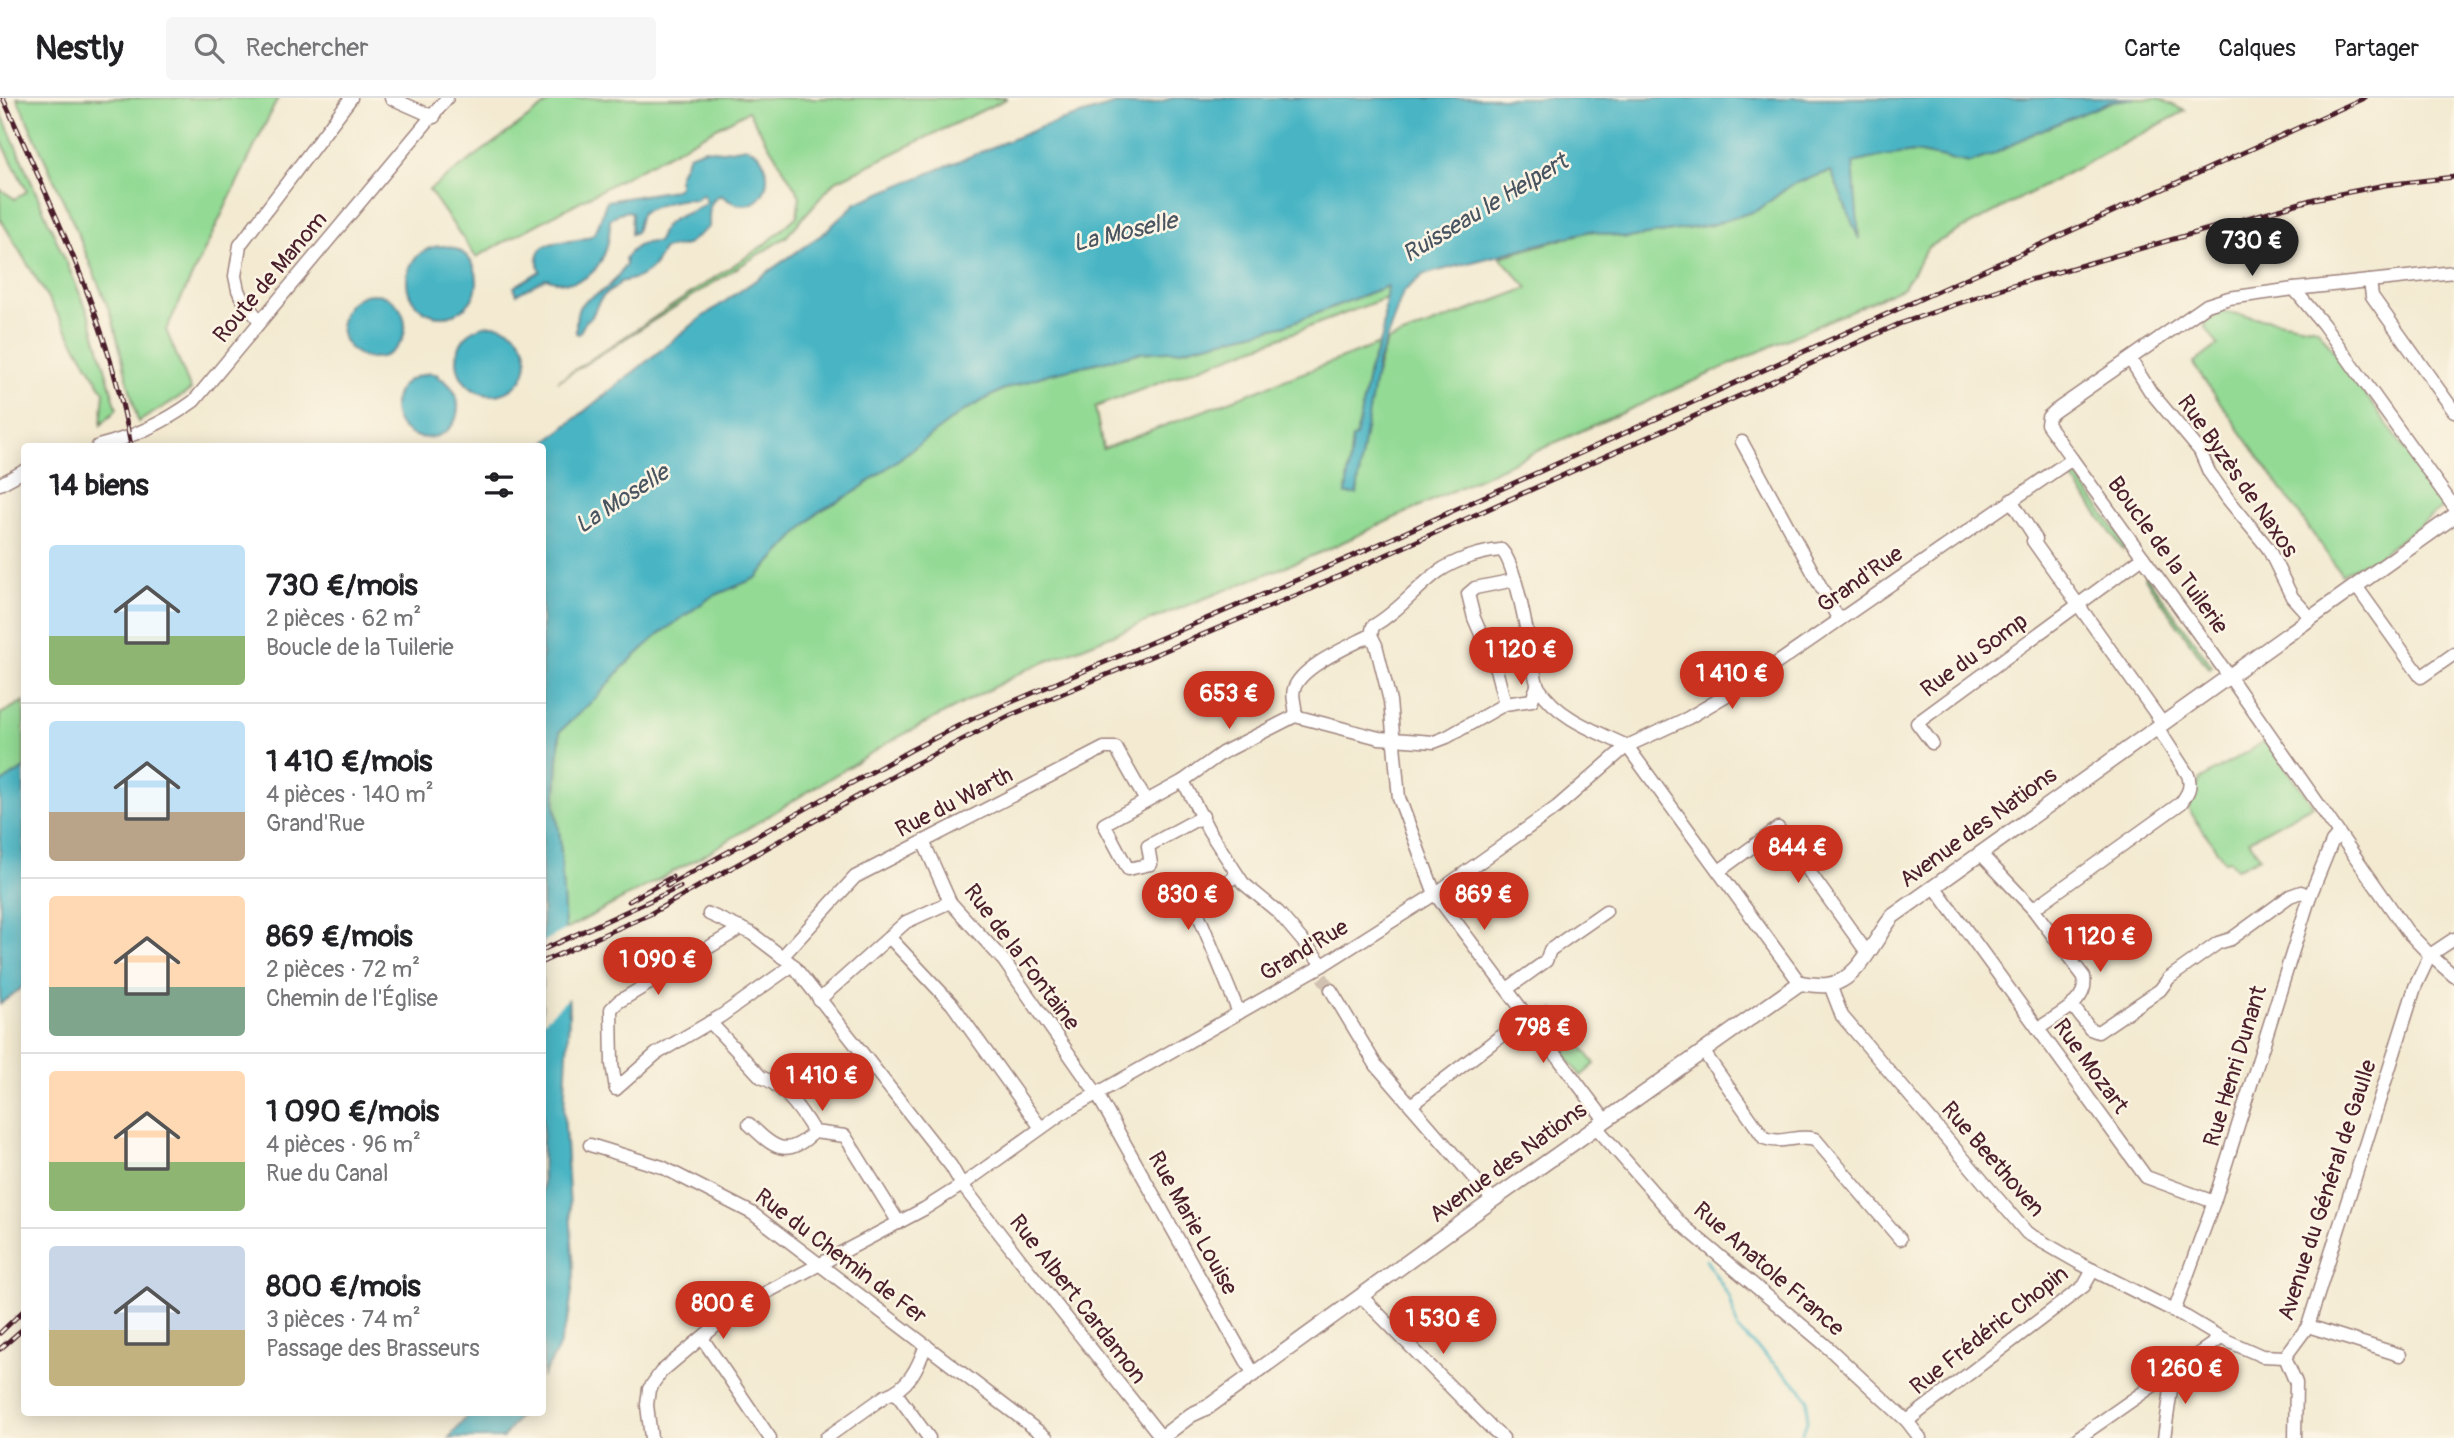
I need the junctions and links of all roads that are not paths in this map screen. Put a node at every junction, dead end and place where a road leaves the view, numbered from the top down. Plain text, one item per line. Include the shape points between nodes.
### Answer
1 (351, 98) edge
2 (391, 98) edge
3 (447, 98) edge
4 (434, 117) junction
5 (2454, 272) edge
6 (2370, 281) junction
7 (2294, 289) junction
8 (259, 320) junction
9 (2130, 359) junction
10 (2454, 411) edge
11 (1742, 442) dead end
12 (107, 443) edge
13 (2072, 458) junction
14 (21, 473) edge
15 (0, 484) edge
16 (2011, 500) junction
17 (2454, 507) edge
18 (2454, 516) edge
19 (2143, 557) junction
20 (1515, 580) junction
21 (2356, 586) junction
22 (2076, 606) junction
23 (2311, 618) junction
24 (1839, 620) junction
25 (1372, 631) junction
26 (2454, 654) edge
27 (2229, 676) junction
28 (1537, 686) junction
29 (1505, 704) junction
30 (1295, 716) junction
31 (2160, 725) junction
32 (1394, 740) junction
33 (1932, 743) dead end
34 (1627, 746) junction
35 (1183, 781) junction
36 (1146, 801) junction
37 (1203, 816) junction
38 (2339, 834) junction
39 (923, 841) junction
40 (1980, 853) junction
41 (1719, 871) junction
42 (1237, 874) junction
43 (1934, 887) junction
44 (1435, 894) junction
45 (2310, 895) junction
46 (950, 902) junction
47 (2033, 909) junction
48 (1606, 911) dead end
49 (709, 914) dead end
50 (741, 928) junction
51 (890, 938) junction
52 (2454, 939) edge
53 (1868, 954) junction
54 (2430, 956) junction
55 (787, 961) junction
56 (1321, 970) junction
57 (2454, 976) edge
58 (1800, 983) junction
59 (1829, 985) junction
60 (1507, 989) junction
61 (1331, 990) tunnel mouth
62 (819, 1000) junction
63 (2072, 1005) junction
64 (1239, 1013) junction
65 (1527, 1016) junction
66 (710, 1022) junction
67 (2038, 1029) junction
68 (1703, 1051) junction
69 (1097, 1094) junction
70 (1410, 1105) junction
71 (1600, 1123) junction
72 (749, 1124) dead end
73 (1041, 1128) junction
74 (814, 1132) junction
75 (590, 1145) dead end
76 (962, 1185) junction
77 (1493, 1200) junction
78 (2214, 1202) junction
79 (899, 1223) junction
80 (1900, 1239) dead end
81 (820, 1265) junction
82 (2094, 1270) junction
83 (1361, 1296) junction
84 (2174, 1312) junction
85 (2308, 1326) junction
86 (702, 1338) junction
87 (2221, 1338) junction
88 (926, 1345) junction
89 (2400, 1355) dead end
90 (2286, 1357) junction
91 (2174, 1369) junction
92 (1253, 1373) junction
93 (896, 1393) junction
94 (1907, 1420) junction
95 (651, 1438) edge
96 (770, 1438) edge
97 (826, 1438) edge
98 (929, 1438) edge
99 (1047, 1438) edge
100 (1161, 1438) edge
101 (1503, 1438) edge
102 (1920, 1438) edge
103 (2078, 1438) edge
104 (2164, 1438) edge
105 (2295, 1438) edge

1 - 8 street via 240,245 235,276 238,290
2 - 4 street
3 - 4 street, Route de Manom
4 - 8 street, Route de Manom
5 - 6 street, Boucle de la Tuilerie
6 - 7 street, Boucle de la Tuilerie
6 - 10 street via 2372,296
7 - 9 street, Boucle de la Tuilerie via 2219,300
7 - 17 street
8 - 12 street, Route de Manom via 194,401 146,430
9 - 13 street, Boucle de la Tuilerie via 2048,417 2047,424
9 - 23 street, Rue Byzès de Naxos via 2268,548 2292,597
11 - 24 street
13 - 16 street
13 - 19 street, Boucle de la Tuilerie
14 - 15 street
16 - 22 street
16 - 24 street, Grand'Rue
18 - 21 main road, Avenue des Nations
19 - 22 street, Rue du Somp
19 - 27 street, Boucle de la Tuilerie
20 - 25 street via 1502,547 1469,558 1439,571
20 - 28 street
20 - 29 street via 1475,588 1468,594
21 - 23 main road, Avenue des Nations
21 - 26 street via 2421,677
22 - 31 street
22 - 33 street, Rue du Somp via 1917,723
23 - 27 main road, Avenue des Nations
24 - 34 street, Grand'Rue via 1754,679 1688,718
25 - 30 street via 1302,675 1294,687
25 - 32 street, Rue Anatole France via 1390,701
27 - 31 main road, Avenue des Nations
27 - 38 street
28 - 29 street via 1532,700
28 - 34 street via 1559,711
29 - 32 street via 1434,742
30 - 32 street
30 - 35 street via 1222,753
31 - 40 main road, Avenue des Nations
31 - 47 street via 2189,775 2189,793
32 - 44 street, Rue Anatole France via 1399,798
34 - 41 street
34 - 44 street, Grand'Rue via 1557,807
35 - 36 street
35 - 37 street
36 - 37 street via 1104,824 1128,869 1151,864 1148,846
36 - 39 street, Rue du Warth via 1116,748 1104,748
37 - 42 street
38 - 45 street, Rue Henri Dunant
38 - 54 street
39 - 46 street, Rue de la Fontaine
39 - 55 street, Rue du Warth via 855,877
40 - 43 main road, Avenue des Nations
40 - 47 street
41 - 53 street via 1778,828
41 - 58 street
42 - 56 street via 1278,912
42 - 64 street via 1195,906
43 - 53 main road, Avenue des Nations via 1893,916
43 - 67 street, Rue Mozart
44 - 56 street, Grand'Rue
44 - 60 street, Rue Anatole France
45 - 63 street via 2290,896 2178,971 2160,990 2098,1032 2090,1029
45 - 78 street, Rue Henri Dunant
46 - 51 street via 906,922
46 - 69 street, Rue de la Fontaine via 1004,961
47 - 63 street via 2084,977 2083,995
48 - 60 street via 1550,950 1546,961
49 - 50 street, Rue Albert Cardamon
50 - 55 street, Rue Albert Cardamon
50 - 66 street, Rue du Warth via 611,1009 616,1089 656,1054
51 - 62 street
51 - 73 street via 952,1004
52 - 54 street, Avenue du Général de Gaulle
53 - 59 main road, Avenue des Nations via 1856,969
54 - 57 street
54 - 85 street, Avenue du Général de Gaulle via 2415,987
55 - 62 street, Rue Albert Cardamon
55 - 66 street, Rue du Warth
56 - 64 street, Grand'Rue
58 - 59 main road
58 - 68 main road, Avenue des Nations
59 - 82 street, Rue Beethoven via 1842,1016 2027,1233
60 - 65 street, Rue Anatole France
61 - 70 street via 1376,1065
62 - 76 street, Rue Albert Cardamon
63 - 67 street
64 - 69 street, Grand'Rue
65 - 70 street
65 - 71 street, Rue Anatole France
66 - 74 street via 761,1077 772,1081
67 - 78 street, Rue Mozart via 2146,1177
68 - 71 main road, Avenue des Nations
68 - 80 street via 1764,1138 1775,1142 1805,1136 1815,1139
69 - 73 street, Grand'Rue
69 - 92 street, Rue Marie Louise
70 - 77 street
71 - 77 main road, Avenue des Nations
71 - 94 street, Rue Anatole France via 1680,1223
72 - 74 street via 770,1144 785,1148 803,1143
73 - 76 street, Grand'Rue
74 - 79 street via 845,1136
75 - 81 street, Rue du Chemin de Fer via 662,1167 752,1213
76 - 79 street, Grand'Rue
76 - 100 street, Rue Albert Cardamon
77 - 83 main road, Avenue des Nations
78 - 84 street, Rue Henri Dunant
79 - 81 street, Grand'Rue
81 - 86 street, Grand'Rue via 751,1299
81 - 88 street, Rue du Chemin de Fer
82 - 84 street, Rue Beethoven
82 - 94 street, Rue Frédéric Chopin via 2084,1286
83 - 92 main road, Avenue des Nations
83 - 101 street
84 - 87 street, Rue Beethoven
85 - 89 street
85 - 90 street, Avenue du Général de Gaulle
86 - 95 street, Grand'Rue via 661,1372 649,1389
86 - 96 street
87 - 90 street, Rue Beethoven via 2262,1356
87 - 91 street
88 - 93 street via 913,1375
88 - 99 street, Rue du Chemin de Fer
90 - 105 street via 2296,1383
91 - 103 street
91 - 104 street
92 - 100 main road, Avenue des Nations
93 - 97 street
93 - 98 street
94 - 102 street, Rue Anatole France

